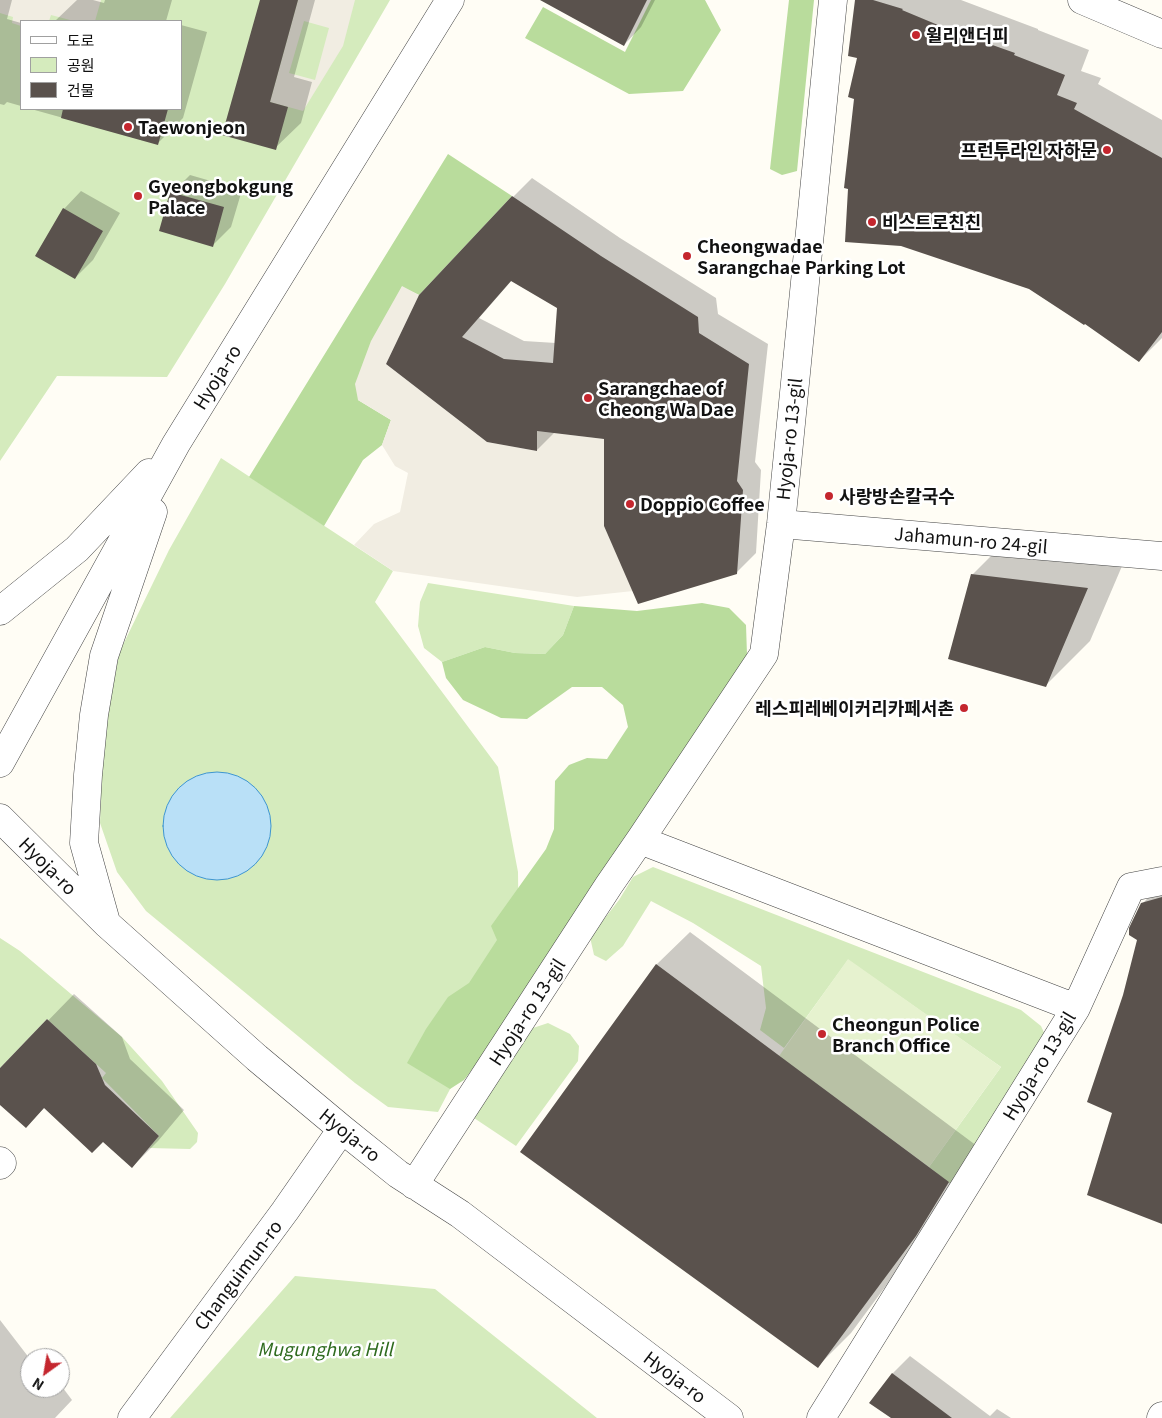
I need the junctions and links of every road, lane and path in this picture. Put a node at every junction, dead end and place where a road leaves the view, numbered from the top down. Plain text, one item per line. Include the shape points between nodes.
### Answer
1 (450, 0) edge
2 (833, 0) edge
3 (1082, 0) edge
4 (1162, 34) edge
5 (176, 444) junction
6 (781, 524) junction
7 (1162, 556) edge
8 (0, 611) edge
9 (0, 763) edge
10 (0, 818) edge
11 (640, 840) junction
12 (1162, 881) edge
13 (107, 924) junction
14 (1076, 1008) junction
15 (342, 1129) junction
16 (0, 1161) edge
17 (0, 1165) edge
18 (414, 1185) junction
19 (132, 1418) edge
20 (729, 1418) edge
21 (821, 1418) edge

1 - 5 street, Hyoja-ro
2 - 6 street, Hyoja-ro 13-gil
3 - 4 street
5 - 8 street via 77,549
5 - 9 street, Hyoja-ro
5 - 13 street via 104,656 94,715 84,843
6 - 7 street, Jahamun-ro 24-gil
6 - 11 street, Hyoja-ro 13-gil via 764,654
10 - 13 street, Hyoja-ro
11 - 14 street, Hyoja-ro 13-gil
11 - 18 street, Hyoja-ro 13-gil
12 - 14 street via 1131,888
13 - 15 street, Hyoja-ro
14 - 21 street, Hyoja-ro 13-gil
15 - 18 street, Hyoja-ro
15 - 19 street, Changuimun-ro
16 - 17 street
18 - 20 street, Hyoja-ro via 460,1214

